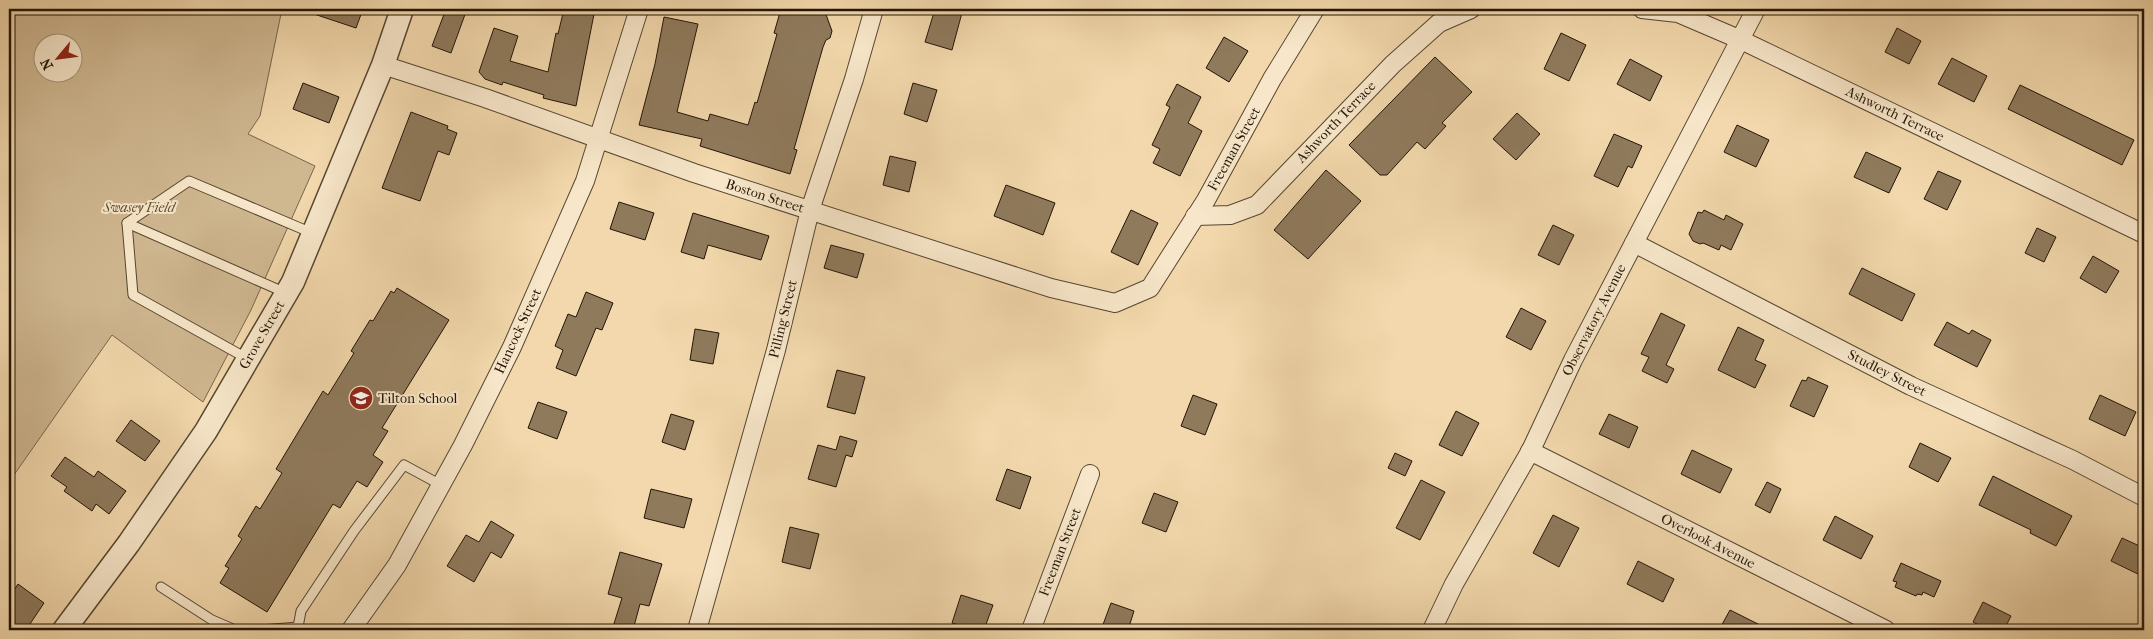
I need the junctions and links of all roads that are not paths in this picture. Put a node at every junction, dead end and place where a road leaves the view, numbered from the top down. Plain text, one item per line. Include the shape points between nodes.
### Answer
1 (402, 9) edge
2 (639, 9) edge
3 (874, 9) edge
4 (1315, 9) edge
5 (1471, 9) edge
6 (1642, 9) edge
7 (1756, 9) edge
8 (1740, 40) junction
9 (383, 65) junction
10 (597, 140) junction
11 (810, 210) junction
12 (1195, 216) junction
13 (127, 223) junction
14 (313, 233) junction
15 (2144, 234) edge
16 (1634, 243) junction
17 (1150, 288) joint
18 (286, 293) junction
19 (248, 359) junction
20 (1530, 451) junction
21 (1090, 474) dead end
22 (441, 485) junction
23 (2144, 497) edge
24 (161, 587) dead end
25 (301, 629) edge
26 (64, 630) edge
27 (235, 630) edge
28 (261, 630) edge
29 (350, 630) edge
30 (697, 630) edge
31 (1031, 630) edge
32 (1432, 630) edge
33 (1886, 630) edge

1 - 9 street, Grove Street
2 - 10 street, Hancock Street
3 - 11 street, Pilling Street
4 - 12 street, Freeman Street
5 - 12 street, Ashworth Terrace via 1439,23 1393,64 1258,204 1230,216
6 - 8 street, Ashworth Terrace via 1678,13
7 - 8 street, Observatory Avenue
8 - 15 street, Ashworth Terrace
8 - 16 street, Observatory Avenue
9 - 10 street, Boston Street via 485,98
9 - 14 street, Grove Street
10 - 11 street, Boston Street
10 - 22 street, Hancock Street via 585,181 512,347
11 - 17 street, Boston Street via 1051,288 1096,299 1115,303
11 - 30 street, Pilling Street via 776,350
12 - 17 street, Freeman Street
13 - 14 lane via 189,181
13 - 18 lane
13 - 19 lane via 133,295
14 - 18 street, Grove Street
16 - 20 street, Observatory Avenue
16 - 23 street, Studley Street via 1911,386 2073,460
18 - 19 street, Grove Street
19 - 26 street, Grove Street via 206,431
20 - 32 street, Observatory Avenue via 1454,584
20 - 33 street, Overlook Avenue
21 - 31 street, Freeman Street
22 - 25 lane via 404,465 354,531 301,612
22 - 29 street, Hancock Street via 397,564
24 - 27 lane via 212,620
25 - 28 lane

